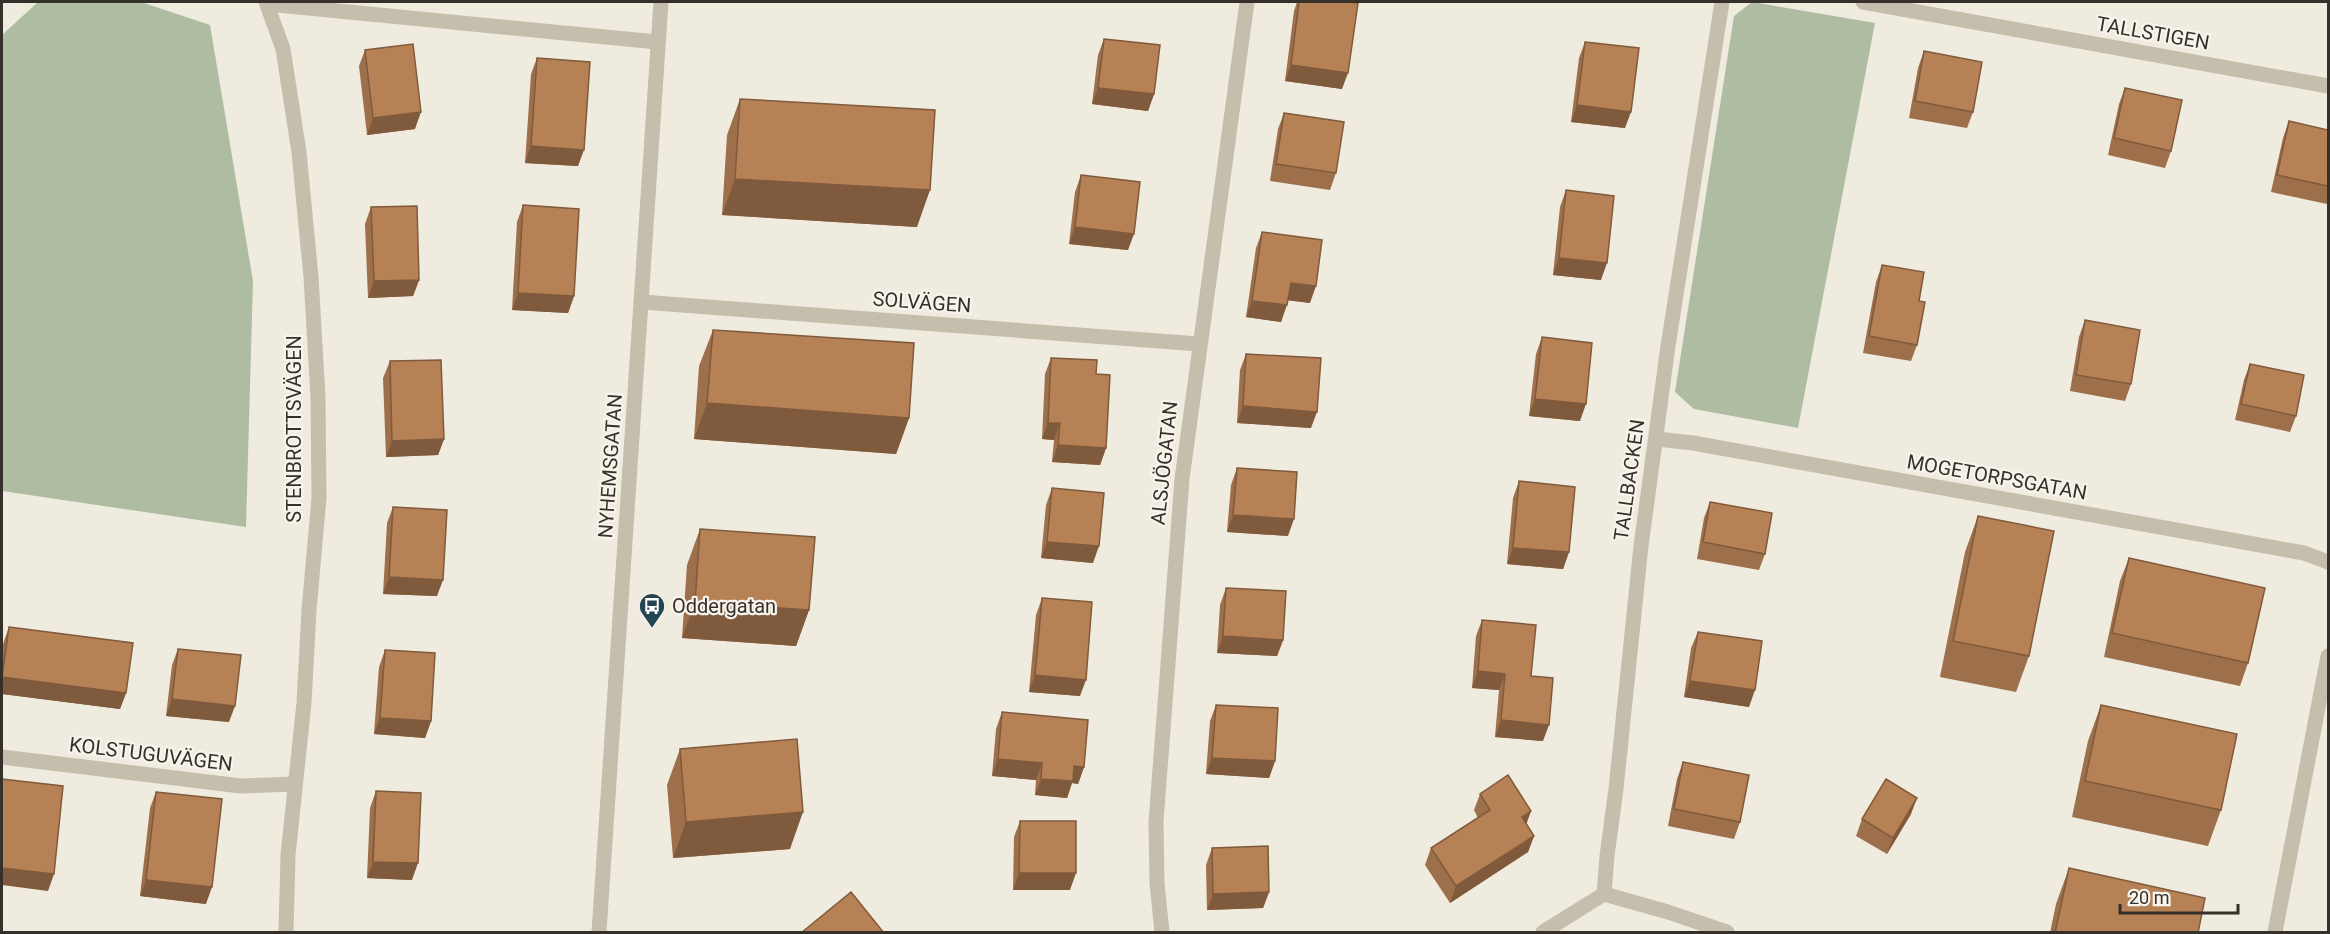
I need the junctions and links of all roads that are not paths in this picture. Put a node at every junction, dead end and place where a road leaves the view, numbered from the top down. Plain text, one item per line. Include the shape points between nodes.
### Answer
1 (661, 2) edge
2 (1247, 2) edge
3 (1722, 2) edge
4 (1863, 2) edge
5 (266, 3) edge
6 (657, 42) junction
7 (2328, 86) edge
8 (642, 302) junction
9 (1199, 344) junction
10 (1657, 439) junction
11 (2328, 562) edge
12 (2328, 656) edge
13 (2, 757) edge
14 (295, 784) junction
15 (1604, 894) junction
16 (286, 933) edge
17 (599, 933) edge
18 (1162, 933) edge
19 (1543, 933) edge
20 (1727, 933) edge
21 (2275, 933) edge

1 - 6 street, NYHEMSGATAN
2 - 9 street, ALSJÖGATAN
3 - 10 street, TALLBACKEN
4 - 7 street, TALLSTIGEN
5 - 6 street
5 - 14 street, STENBROTTSVÄGEN via 283,49 299,152 318,397 319,498
6 - 8 street, NYHEMSGATAN
8 - 9 street, SOLVÄGEN
8 - 17 street, NYHEMSGATAN
9 - 18 street, ALSJÖGATAN via 1182,479 1160,752 1156,822
10 - 11 street, MOGETORPSGATAN via 2304,553
10 - 15 street, TALLBACKEN via 1641,546
12 - 21 street
13 - 14 street, KOLSTUGUVÄGEN via 241,786
14 - 16 street, STENBROTTSVÄGEN
15 - 19 street
15 - 20 street

